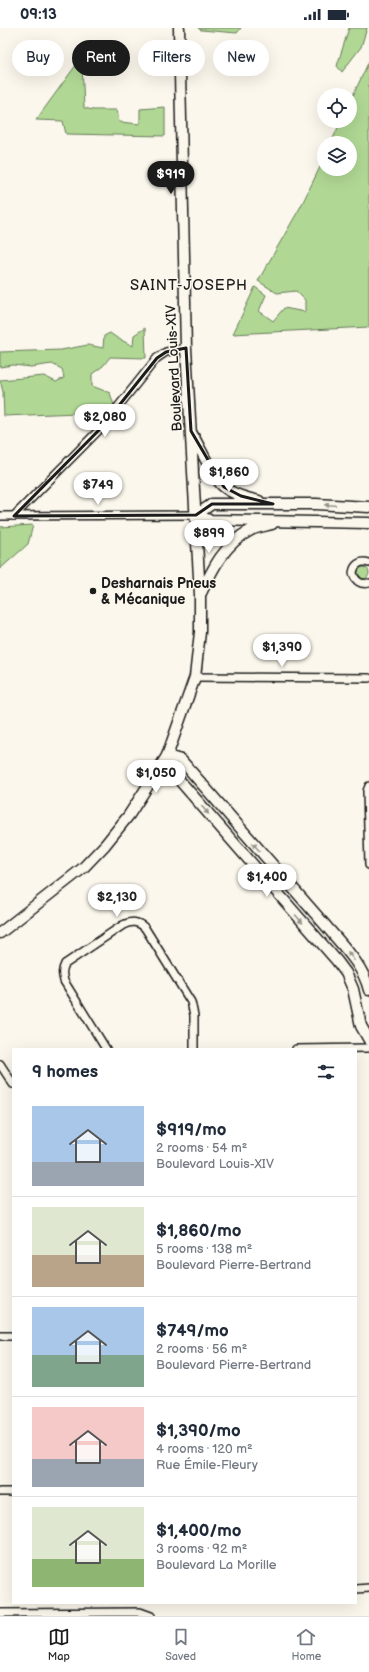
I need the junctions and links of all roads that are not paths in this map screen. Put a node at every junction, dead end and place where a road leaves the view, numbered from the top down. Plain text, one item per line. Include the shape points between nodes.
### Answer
1 (178, 28) edge
2 (186, 348) junction
3 (191, 431) junction
4 (273, 504) junction
5 (369, 507) edge
6 (196, 515) junction
7 (0, 516) edge
8 (14, 516) junction
9 (282, 521) junction
10 (369, 523) edge
11 (369, 562) edge
12 (369, 583) edge
13 (200, 595) junction
14 (195, 677) junction
15 (369, 678) edge
16 (167, 756) junction
17 (369, 786) edge
18 (369, 865) edge
19 (0, 933) edge
20 (369, 990) edge
21 (369, 1040) edge
22 (105, 1048) edge
23 (194, 1048) edge
24 (357, 1048) edge
25 (369, 1048) edge
26 (0, 1064) edge
27 (12, 1082) edge
28 (0, 1336) edge
29 (12, 1336) edge
30 (0, 1492) edge
31 (12, 1492) edge
32 (357, 1588) edge
33 (369, 1588) edge
34 (0, 1613) edge
35 (151, 1616) edge

1 - 2 main road, Boulevard Louis-XIV
2 - 3 main road, Boulevard Louis-XIV
2 - 8 street via 166,352 157,358 101,428
3 - 4 main road via 224,487 241,496
3 - 6 main road, Boulevard Louis-XIV
5 -> 4 main road
4 - 6 main road via 212,504
6 - 8 street
6 - 9 main road via 209,520
6 - 13 main road, Boulevard Louis-XIV
7 - 8 street
9 - 10 main road
9 - 13 main road via 251,530 236,540 215,565
11 - 12 street via 361,562 355,566 353,574 362,584
13 - 14 main road, Boulevard Louis-XIV via 200,632
14 - 15 street
14 - 16 main road, Boulevard Louis-XIV
16 - 19 main road, Boulevard Louis-XIV via 130,815 106,845 83,868
20 -> 16 main road via 353,958 326,926 181,760
16 -> 21 main road via 174,774 346,973 353,989 361,1026
17 - 18 street
22 - 23 street via 64,981 63,968 65,964 123,925 137,922 145,928 192,1002
24 - 25 street
26 - 27 street
28 - 29 street
30 - 31 street
32 - 33 street
34 - 35 street via 140,1612

